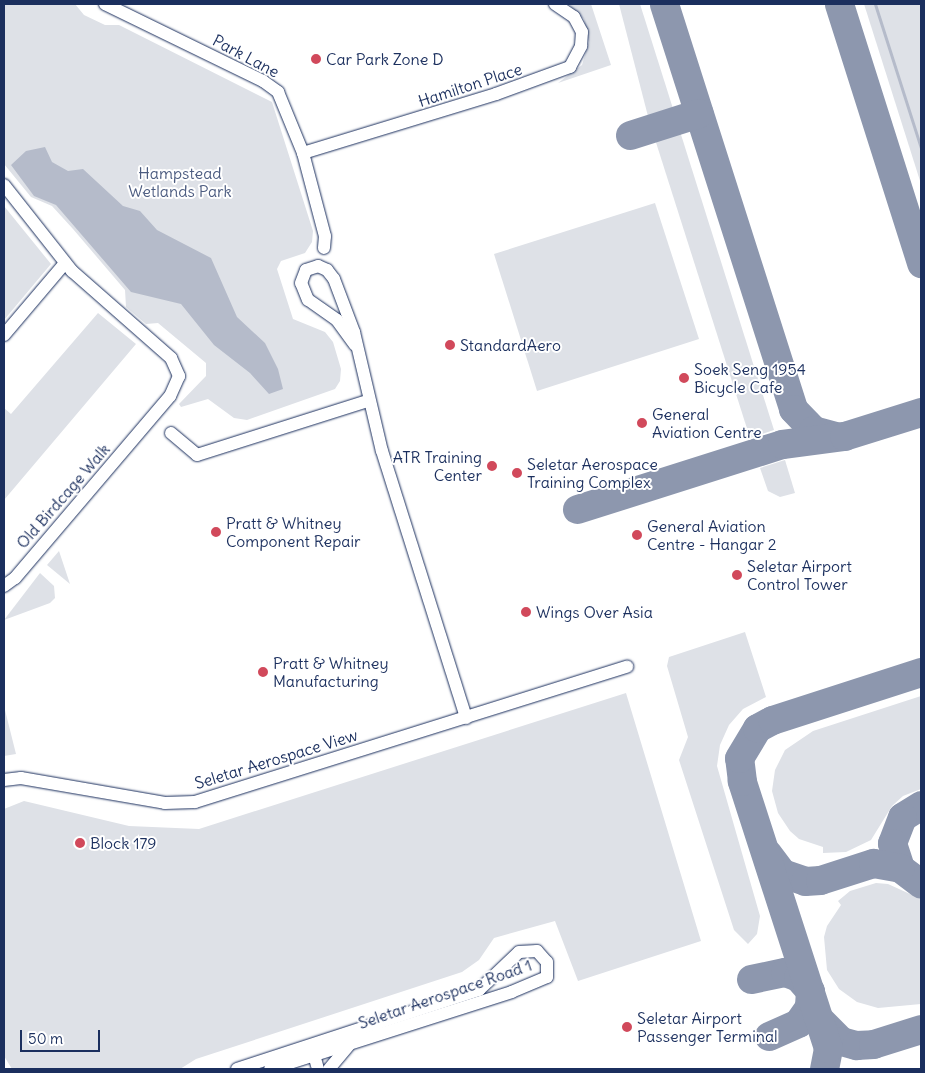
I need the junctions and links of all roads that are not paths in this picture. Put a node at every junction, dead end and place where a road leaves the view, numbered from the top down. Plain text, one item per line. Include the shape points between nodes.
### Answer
1 (105, 4) edge
2 (555, 4) edge
3 (126, 8) edge
4 (303, 153) junction
5 (4, 185) edge
6 (324, 248) dead end
7 (65, 263) junction
8 (4, 335) edge
9 (355, 345) junction
10 (367, 401) junction
11 (171, 433) dead end
12 (4, 586) edge
13 (627, 667) dead end
14 (466, 718) junction
15 (4, 780) edge
16 (430, 1012) junction
17 (351, 1043) junction
18 (306, 1055) edge
19 (237, 1069) edge
20 (271, 1069) edge
21 (282, 1069) edge
22 (318, 1069) edge
23 (329, 1069) edge

1 - 3 street, Park Lane
2 - 4 street, Hamilton Place via 574,17 582,32 581,46 570,67 496,94
3 - 4 street, Park Lane via 267,83 283,98
4 - 6 street, Park Lane via 325,236
5 - 7 street, Old Birdcage Walk
7 - 8 street
7 - 12 street, Old Birdcage Walk via 176,364 178,382 146,424
9 - 9 street via 337,320 308,300 301,283 306,270 318,266 334,279 354,332
9 - 10 street
10 - 11 street via 197,455
10 - 14 street
13 - 14 street, Seletar Aerospace View
14 - 15 street, Seletar Aerospace View via 194,802 165,803 21,778
16 - 16 street, Seletar Aerospace Road 1 via 479,990 519,952 537,951 547,962 547,976 539,981
16 - 17 street, Seletar Aerospace Road 1
16 - 18 street, Seletar Aerospace Road 1
17 - 18 street, Seletar Aerospace Road 1
17 - 23 street
18 - 19 street, Seletar Aerospace Road 1
18 - 20 street, Seletar Aerospace Road 1
18 - 22 street
20 - 21 street

